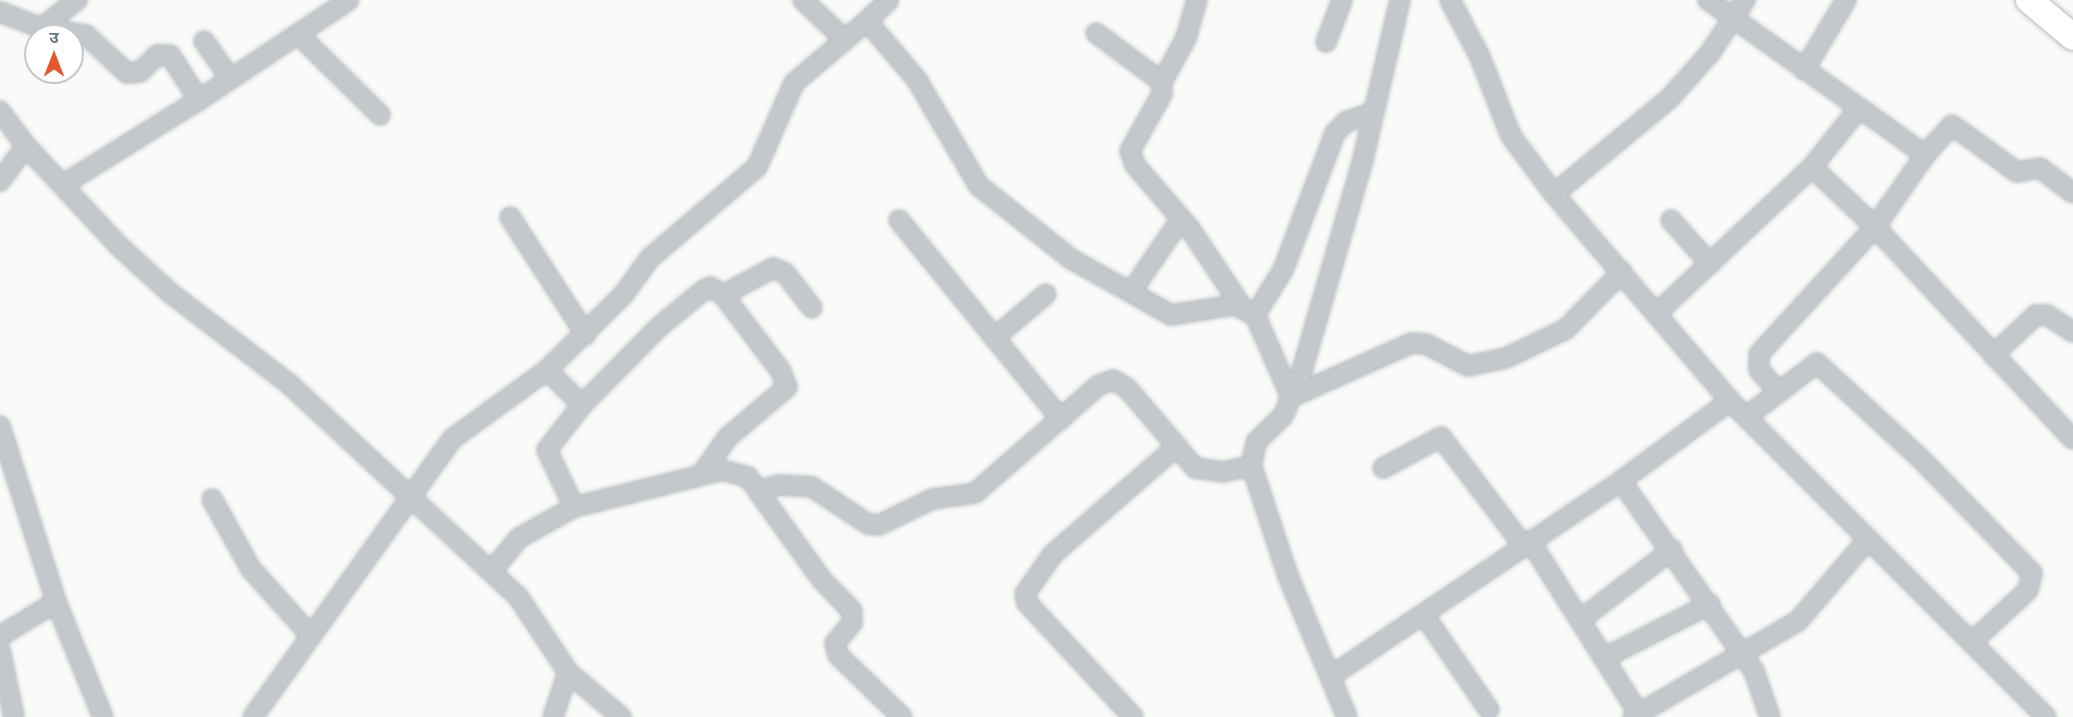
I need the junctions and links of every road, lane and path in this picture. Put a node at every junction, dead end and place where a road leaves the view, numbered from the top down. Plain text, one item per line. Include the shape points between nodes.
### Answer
1 (77, 0) edge
2 (349, 0) edge
3 (803, 0) edge
4 (889, 0) edge
5 (1197, 0) edge
6 (1342, 0) edge
7 (1400, 0) edge
8 (1450, 0) edge
9 (1708, 0) edge
10 (1745, 0) edge
11 (1846, 0) edge
12 (2031, 1) edge
13 (0, 12) edge
14 (1734, 20) junction
15 (867, 21) junction
16 (31, 24) edge
17 (46, 24) edge
18 (1096, 33) dead end
19 (84, 35) edge
20 (299, 35) junction
21 (2073, 37) edge
22 (844, 39) junction
23 (204, 41) dead end
24 (1326, 42) dead end
25 (1804, 70) junction
26 (230, 78) junction
27 (1162, 82) junction
28 (199, 100) junction
29 (1859, 108) junction
30 (0, 111) edge
31 (1371, 113) junction
32 (380, 115) dead end
33 (26, 146) junction
34 (1925, 155) junction
35 (1812, 167) junction
36 (0, 181) edge
37 (64, 184) junction
38 (2073, 193) edge
39 (1554, 194) junction
40 (510, 217) dead end
41 (1181, 219) junction
42 (899, 220) dead end
43 (1671, 220) dead end
44 (1875, 227) junction
45 (1710, 264) junction
46 (1622, 273) junction
47 (1131, 292) junction
48 (1046, 294) dead end
49 (723, 295) junction
50 (812, 308) dead end
51 (1249, 311) junction
52 (1656, 314) junction
53 (2073, 333) edge
54 (586, 335) junction
55 (994, 338) junction
56 (1993, 355) junction
57 (547, 370) junction
58 (1778, 391) junction
59 (1291, 398) junction
60 (1730, 401) junction
61 (582, 405) junction
62 (1746, 417) junction
63 (1061, 419) junction
64 (0, 426) edge
65 (2073, 439) edge
66 (1176, 447) junction
67 (1251, 468) junction
68 (1383, 468) dead end
69 (702, 474) junction
70 (1621, 481) junction
71 (758, 491) junction
72 (406, 498) junction
73 (212, 499) dead end
74 (574, 507) junction
75 (1868, 539) junction
76 (1526, 543) junction
77 (1672, 550) junction
78 (491, 572) junction
79 (56, 602) junction
80 (1710, 604) junction
81 (1424, 615) junction
82 (1580, 620) junction
83 (310, 635) junction
84 (0, 636) edge
85 (1972, 642) junction
86 (0, 650) edge
87 (1743, 656) junction
88 (1604, 658) junction
89 (568, 672) junction
90 (1332, 676) junction
91 (1489, 710) dead end
92 (1638, 716) edge
93 (14, 717) edge
94 (104, 717) edge
95 (253, 717) edge
96 (553, 717) edge
97 (621, 717) edge
98 (902, 717) edge
99 (1133, 717) edge
100 (1347, 717) edge
101 (1770, 717) edge
102 (2046, 717) edge

1 - 17 street
2 - 20 street
3 - 22 street
4 - 15 street
5 - 27 street via 1186,38
6 - 24 street
7 - 31 street
8 - 39 street via 1484,64 1511,136
9 - 14 street
10 - 14 street
11 - 25 street
12 - 21 street
13 - 16 street
14 - 25 street
14 - 39 street via 1669,99
15 - 22 street
15 - 47 street via 917,80 980,186 1071,259
18 - 27 street
19 - 28 street via 127,73 140,72 157,55 170,56
20 - 26 street
20 - 32 street
22 - 54 street via 794,83 758,167 650,258
23 - 26 street
25 - 29 street
26 - 28 street
27 - 41 street via 1162,94 1130,151 1135,165
28 - 37 street
29 - 34 street
29 - 35 street
30 - 33 street
31 - 51 street via 1346,122 1335,133 1283,270
31 - 59 street via 1350,207
33 - 36 street
33 - 37 street
34 - 38 street via 1942,130 1952,125 2017,172 2040,168
34 - 44 street
35 - 44 street
35 - 45 street
37 - 72 street via 120,247 168,291 288,383
39 - 46 street
40 - 54 street
41 - 47 street
41 - 51 street
42 - 55 street
43 - 45 street
44 - 56 street
44 - 58 street via 1759,354 1759,370
45 - 52 street
46 - 52 street
46 - 59 street via 1566,329 1506,358 1468,366 1426,344 1412,343
47 - 51 street via 1179,316
48 - 55 street
49 - 50 street via 778,268
49 - 61 street via 710,287 704,290 660,326
49 - 69 street via 780,370 787,387 727,438
51 - 59 street
52 - 60 street
53 - 56 street via 2047,315 2036,315
54 - 57 street
55 - 63 street
56 - 65 street
57 - 61 street
57 - 72 street via 452,439
58 - 62 street
58 - 85 street via 1813,363 1821,365 2032,573 2028,590
59 - 67 street via 1283,416 1256,442
60 - 62 street
60 - 70 street
61 - 74 street via 547,450
62 - 75 street
63 - 66 street via 1099,385 1113,380 1127,388
63 - 71 street via 975,493 932,500 879,525 868,524 812,487 779,485
64 - 79 street
66 - 67 street via 1188,462 1207,472
66 - 99 street via 1053,554 1025,594 1028,603
67 - 90 street via 1288,576
68 - 76 street via 1441,437
69 - 71 street via 736,472 748,477
69 - 74 street
70 - 76 street
70 - 77 street
71 - 98 street via 822,580 852,611 852,623 835,643 838,654
72 - 78 street
72 - 83 street via 367,562
73 - 83 street via 251,568
74 - 78 street via 519,538
75 - 85 street
75 - 87 street via 1798,621
76 - 81 street
76 - 82 street
77 - 80 street
77 - 82 street
78 - 89 street via 519,598
79 - 84 street
79 - 94 street
80 - 87 street
80 - 88 street
81 - 90 street
81 - 91 street
82 - 88 street
83 - 95 street
85 - 102 street
86 - 93 street
87 - 92 street
87 - 101 street via 1757,677
88 - 92 street
89 - 96 street
89 - 97 street
90 - 100 street

